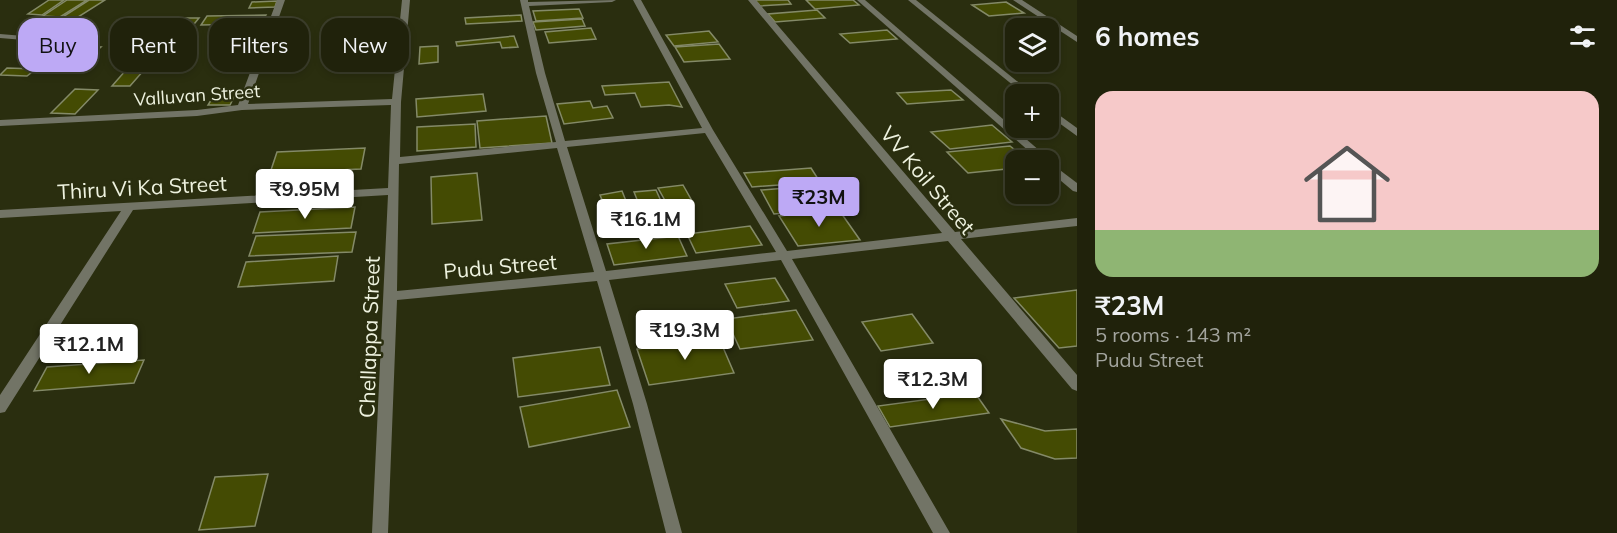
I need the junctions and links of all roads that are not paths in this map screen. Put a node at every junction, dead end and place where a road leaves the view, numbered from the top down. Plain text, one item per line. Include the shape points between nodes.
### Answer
1 (281, 0) edge
2 (406, 0) edge
3 (612, 0) edge
4 (637, 0) edge
5 (752, 0) edge
6 (861, 0) edge
7 (912, 0) edge
8 (1017, 0) edge
9 (524, 2) edge
10 (0, 36) edge
11 (18, 38) edge
12 (1077, 40) edge
13 (1017, 84) edge
14 (396, 102) junction
15 (242, 107) junction
16 (1059, 119) edge
17 (0, 123) edge
18 (708, 130) junction
19 (1077, 133) edge
20 (562, 145) junction
21 (1033, 150) edge
22 (395, 161) junction
23 (1059, 173) edge
24 (1077, 189) edge
25 (394, 191) junction
26 (129, 207) junction
27 (0, 214) edge
28 (1077, 222) edge
29 (951, 237) junction
30 (784, 255) junction
31 (602, 276) junction
32 (391, 296) junction
33 (1077, 385) edge
34 (0, 407) edge
35 (380, 533) edge
36 (674, 533) edge
37 (942, 533) edge

1 - 15 street
2 - 14 street, Chellappa Street
3 - 9 street
4 - 18 street
5 - 29 street, VV Koil Street
6 - 21 street
7 - 13 street
8 - 12 street
9 - 20 street via 535,58
10 - 11 street
14 - 15 street, Valluvan Street
14 - 22 street, Chellappa Street
15 - 17 street, Valluvan Street via 197,113
16 - 19 street
18 - 20 street
18 - 30 street
20 - 22 street
20 - 31 street
22 - 25 street, Chellappa Street
23 - 24 street
25 - 26 street, Thiru Vi Ka Street
25 - 32 street, Chellappa Street
26 - 27 street, Thiru Vi Ka Street
26 - 34 street
28 - 29 street, Pudu Street
29 - 30 street, Pudu Street
29 - 33 street, VV Koil Street
30 - 31 street, Pudu Street
30 - 37 street
31 - 32 street, Pudu Street
31 - 36 street
32 - 35 street, Chellappa Street

